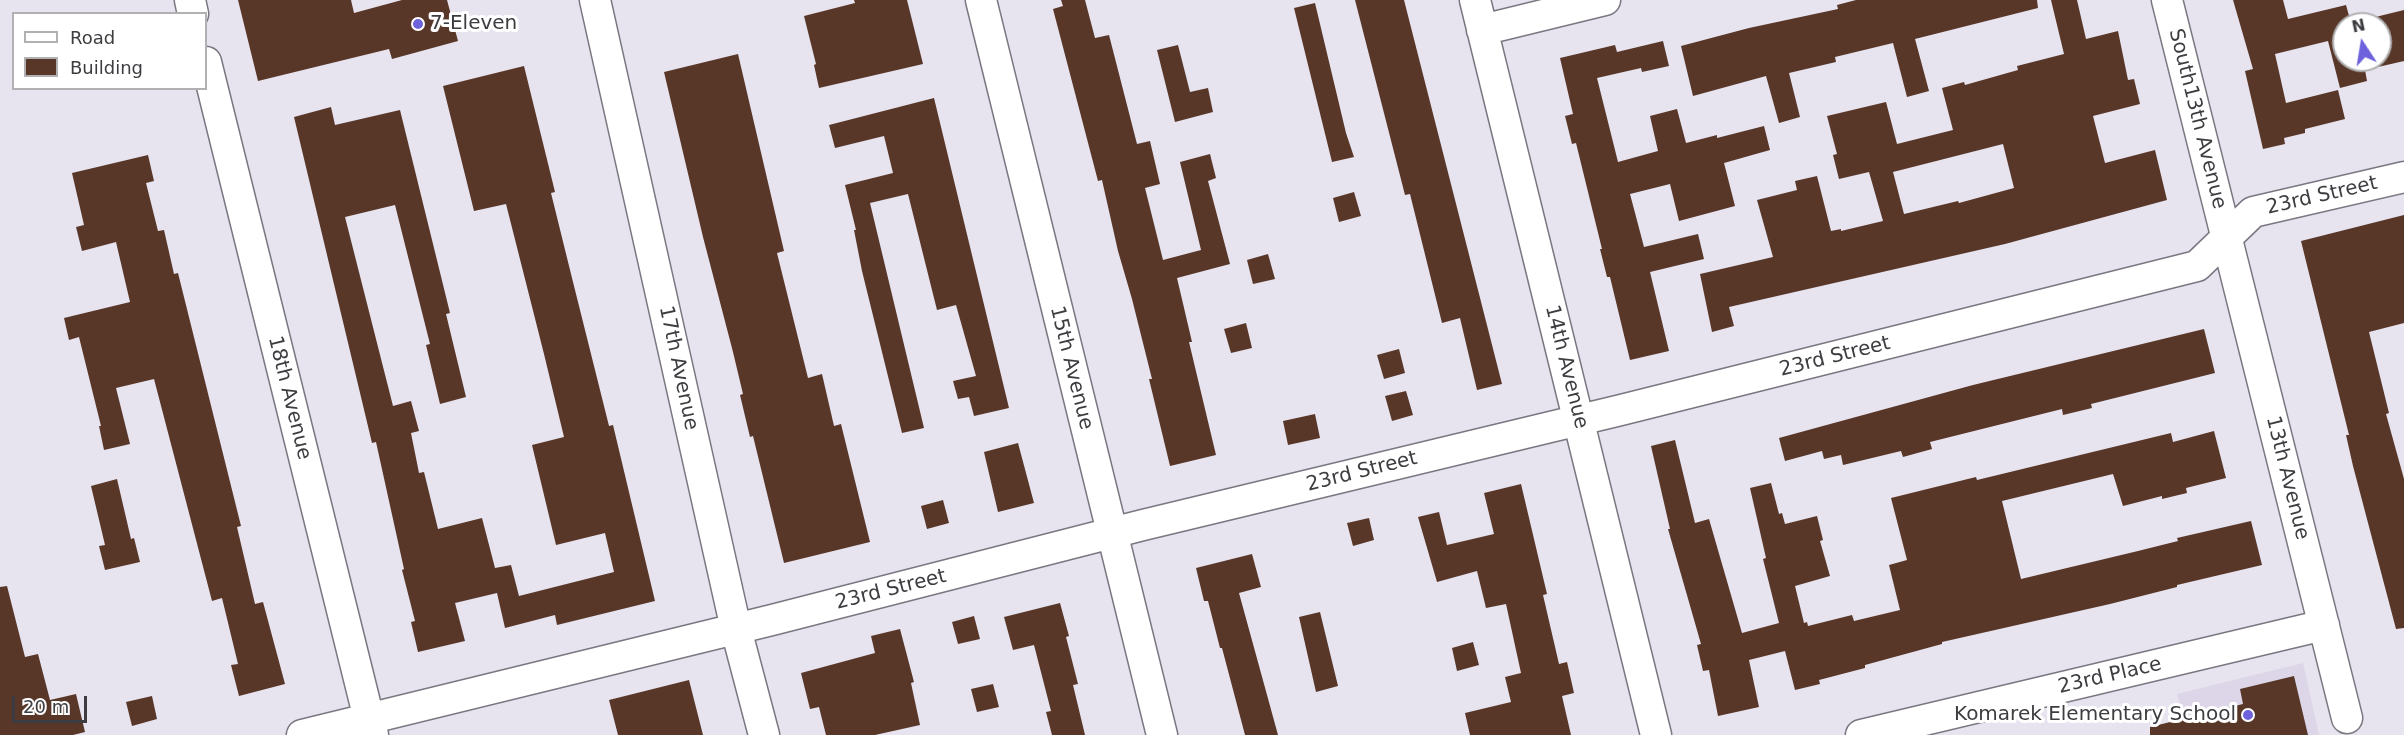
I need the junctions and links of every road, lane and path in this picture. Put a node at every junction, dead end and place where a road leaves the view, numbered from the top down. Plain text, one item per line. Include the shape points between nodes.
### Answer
1 (595, 0) edge
2 (981, 0) edge
3 (1475, 0) edge
4 (1605, 0) edge
5 (2167, 0) edge
6 (1482, 30) junction
7 (207, 66) edge
8 (2404, 177) edge
9 (2227, 237) junction
10 (1579, 419) junction
11 (1111, 533) junction
12 (2324, 625) junction
13 (736, 629) junction
14 (2347, 718) dead end
15 (371, 727) edge
16 (302, 735) edge
17 (764, 735) edge
18 (1162, 735) edge
19 (1656, 735) edge
20 (1861, 735) edge

1 - 13 street, 17th Avenue
2 - 11 street, 15th Avenue
3 - 6 street, 14th Avenue
4 - 6 street
5 - 9 street, South13th Avenue
6 - 10 street, 14th Avenue
7 - 15 street, 18th Avenue
8 - 9 street, 23rd Street via 2253,212
9 - 10 street, 23rd Street via 2198,266
9 - 12 street, 13th Avenue
10 - 11 street, 23rd Street
10 - 19 street, 14th Avenue
11 - 13 street, 23rd Street
11 - 18 street, 15th Avenue
12 - 14 street, 13th Avenue
12 - 20 street, 23rd Place
13 - 15 street, 23rd Street
13 - 17 street, 17th Avenue
15 - 16 street, 23rd Street

